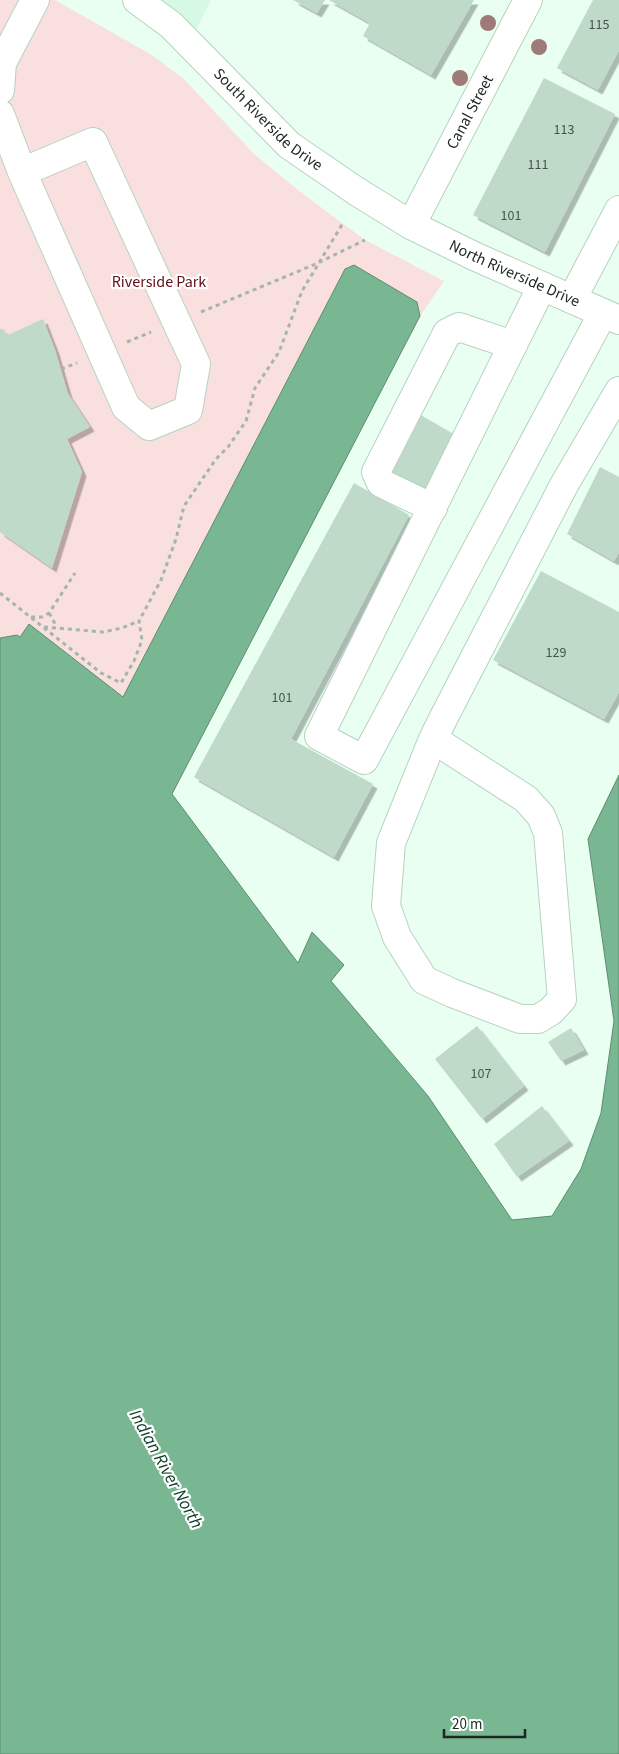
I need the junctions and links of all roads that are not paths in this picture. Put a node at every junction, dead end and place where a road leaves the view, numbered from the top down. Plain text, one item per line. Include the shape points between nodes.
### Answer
1 (35, 0) edge
2 (137, 0) edge
3 (528, 0) edge
4 (0, 90) edge
5 (0, 114) edge
6 (22, 172) junction
7 (619, 210) edge
8 (411, 225) junction
9 (542, 286) junction
10 (572, 299) junction
11 (611, 316) edge
12 (513, 346) junction
13 (619, 391) edge
14 (432, 508) junction
15 (433, 739) junction

1 - 4 street via 2,63
2 - 8 street, South Riverside Drive via 171,24 290,145
3 - 8 street, Canal Street
5 - 6 street
6 - 6 street via 126,407 148,426 188,410 196,364 93,142
7 - 10 street
8 - 9 street, North Riverside Drive
9 - 10 street, North Riverside Drive
9 - 12 street
10 - 11 street, North Riverside Drive
11 - 14 street via 364,760 319,736
12 - 14 street
12 - 14 street via 459,327 447,333 376,472 381,483
13 - 15 street via 564,485
15 - 15 street via 391,843 386,906 397,937 424,980 520,1019 538,1020 562,999 548,834 541,816 526,799

